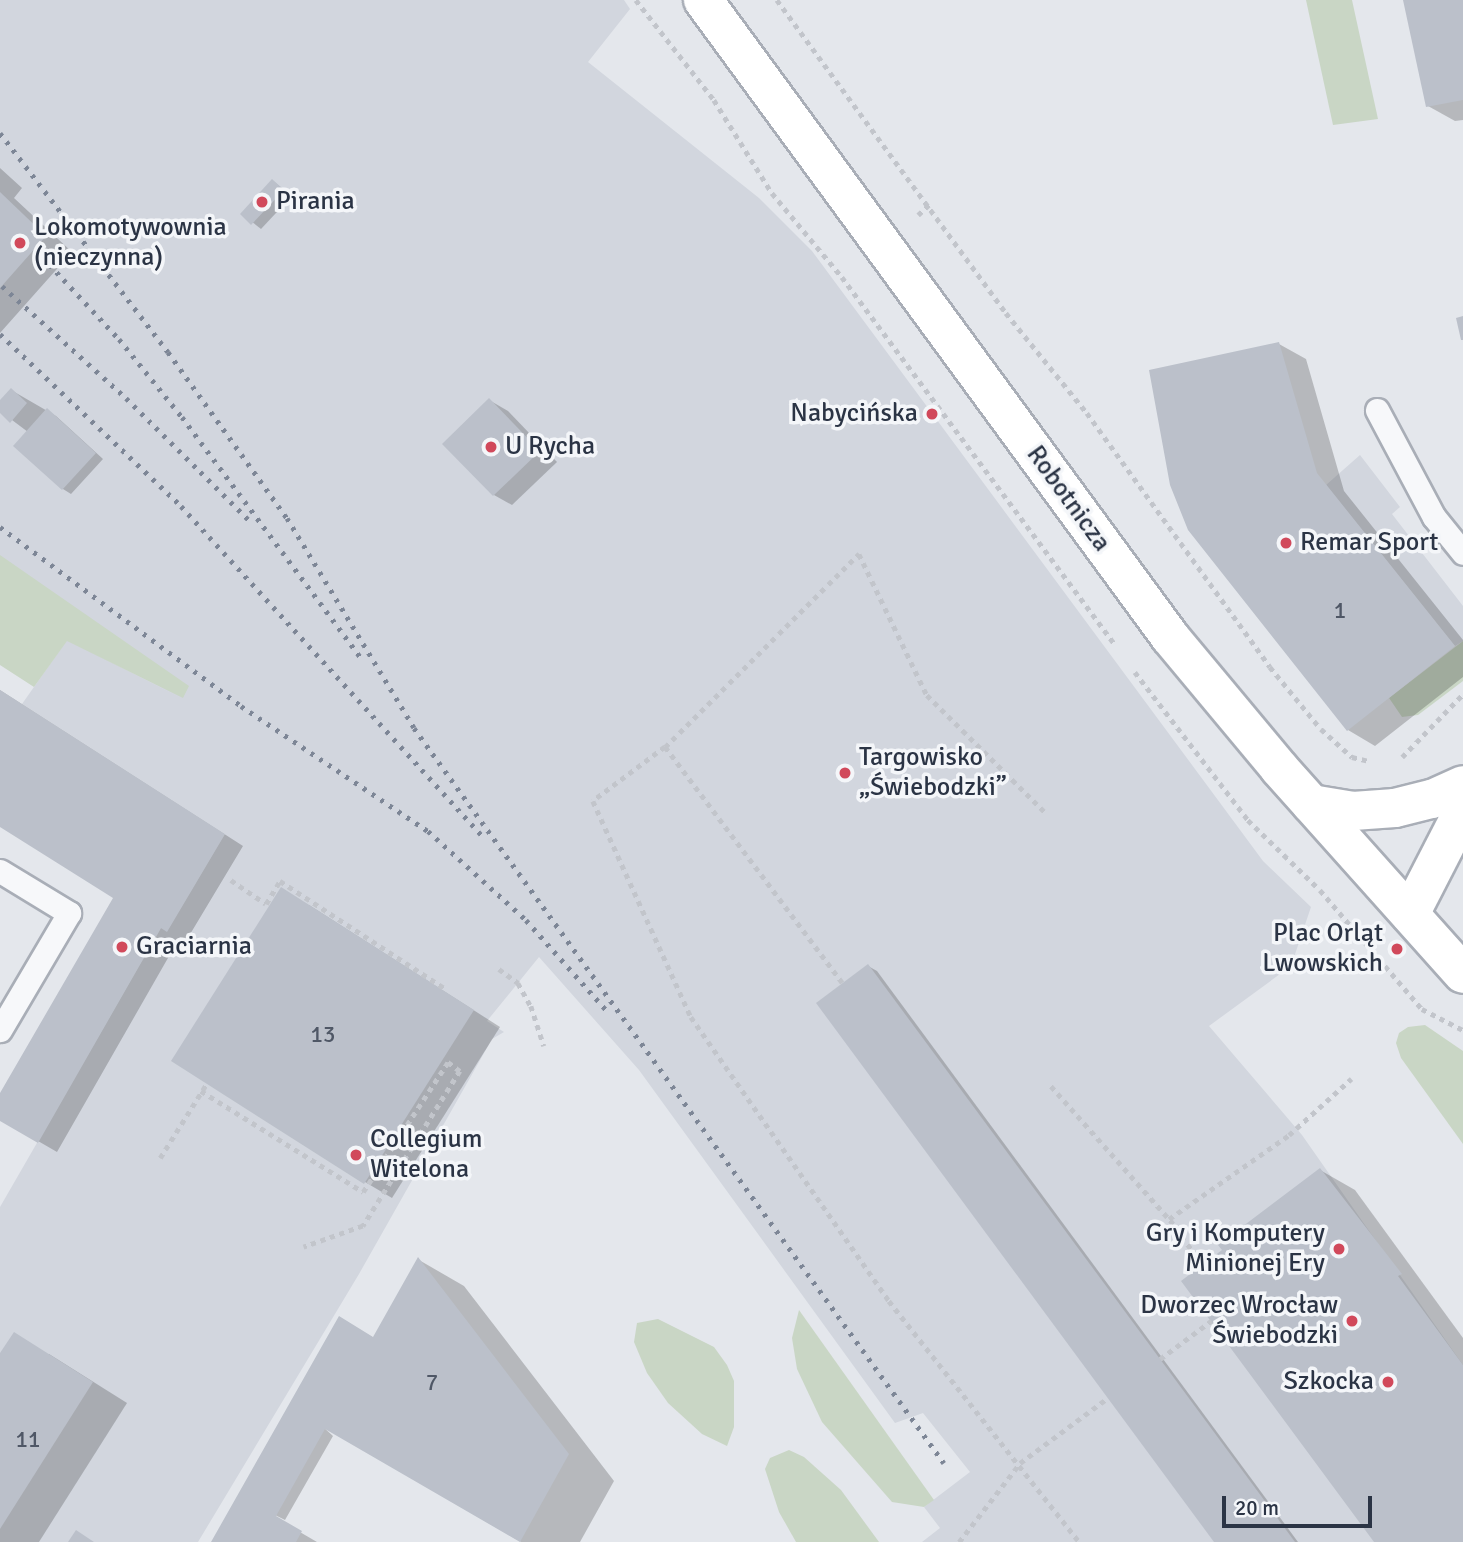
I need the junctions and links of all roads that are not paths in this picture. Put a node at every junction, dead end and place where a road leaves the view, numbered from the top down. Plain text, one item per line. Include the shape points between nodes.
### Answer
1 (703, 0) edge
2 (1377, 410) dead end
3 (1463, 552) edge
4 (1463, 785) edge
5 (1311, 804) junction
6 (1463, 811) edge
7 (0, 872) edge
8 (1410, 914) junction
9 (1463, 974) edge
10 (8, 1000) edge
11 (0, 1030) edge

1 - 5 street, Robotnicza via 1163,627
2 - 3 lane via 1434,517
4 - 5 street via 1395,808 1353,811
5 - 8 street, Robotnicza
6 - 8 street
7 - 10 lane via 69,913
8 - 9 street, Robotnicza
10 - 11 lane

